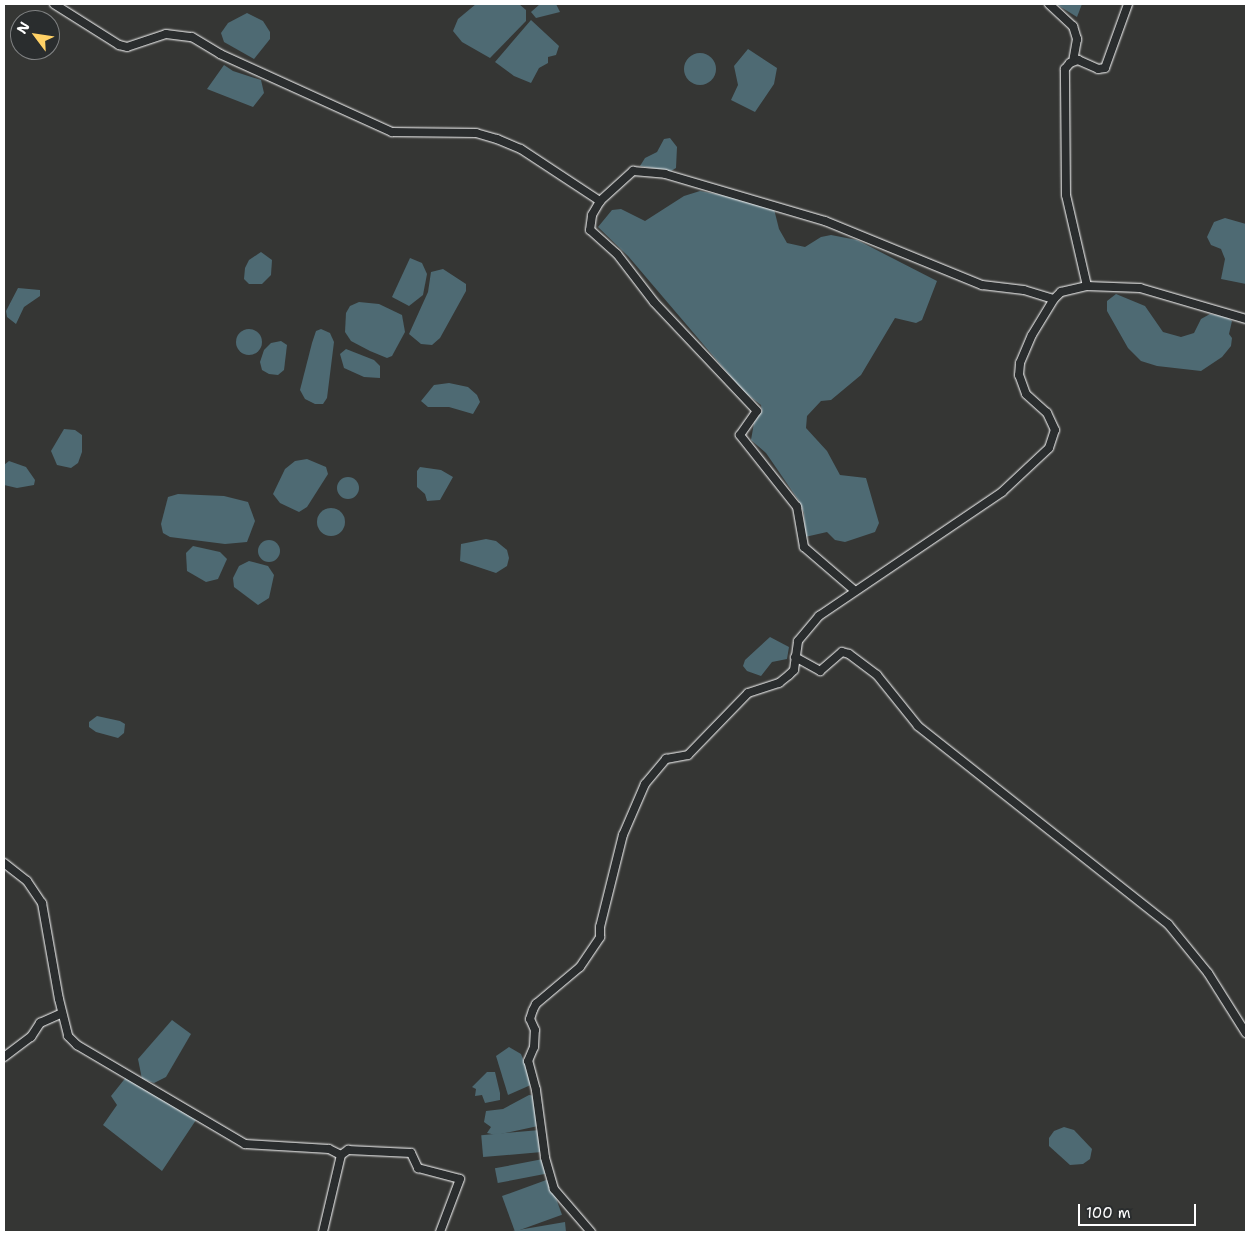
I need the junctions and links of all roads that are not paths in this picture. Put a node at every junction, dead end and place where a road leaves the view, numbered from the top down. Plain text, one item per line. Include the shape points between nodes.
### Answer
1 (54, 4) edge
2 (1049, 4) edge
3 (1128, 4) edge
4 (1073, 61) junction
5 (600, 201) junction
6 (1087, 286) junction
7 (1054, 299) junction
8 (1246, 319) edge
9 (854, 590) junction
10 (795, 657) junction
11 (4, 863) edge
12 (62, 1013) junction
13 (1246, 1033) edge
14 (4, 1056) edge
15 (341, 1155) junction
16 (323, 1232) edge
17 (440, 1232) edge
18 (591, 1232) edge

1 - 5 street via 127,47 166,34 192,37 242,65 392,132 476,133 497,139 521,149
2 - 4 street via 1073,26 1077,40
3 - 4 street via 1105,68
4 - 6 street via 1066,67 1065,75 1066,196
5 - 7 street via 634,171 665,174 825,221 982,285 1024,290
5 - 9 street via 592,215 590,230 617,254 654,302 757,411 740,435 797,507 804,547
6 - 7 street via 1061,292
6 - 8 street via 1140,288
7 - 9 street via 1029,342 1020,363 1019,375 1026,394 1047,414 1055,430 1049,448 1002,492 872,583
9 - 10 street via 812,623 798,641
10 - 13 street via 820,671 842,652 878,675 918,726 1168,924 1208,973
10 - 18 street via 794,670 789,676 748,692 688,755 666,759 645,784 618,849 600,937 580,967 536,1004 530,1018 535,1030 534,1047 528,1061 554,1189
11 - 12 street via 27,881 42,903
12 - 14 street via 40,1023 31,1037
12 - 15 street via 68,1036 76,1045 245,1144 330,1149
15 - 16 street
15 - 17 street via 348,1150 411,1153 418,1168 460,1180

